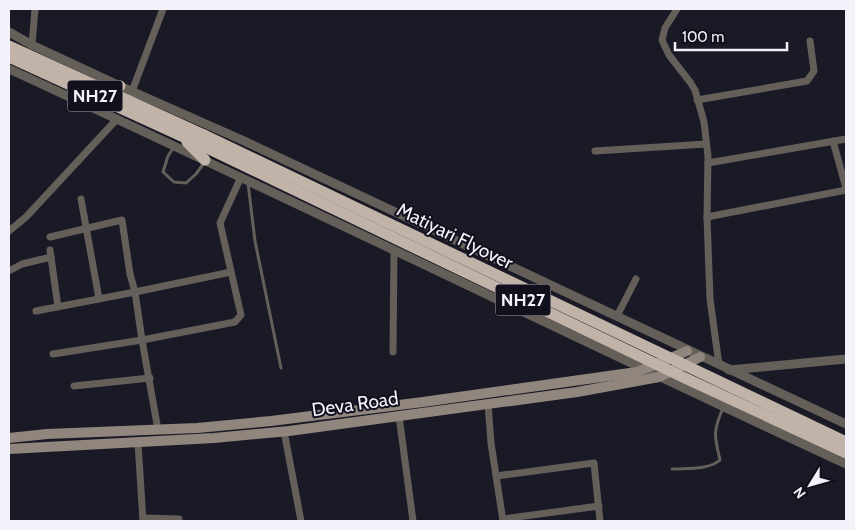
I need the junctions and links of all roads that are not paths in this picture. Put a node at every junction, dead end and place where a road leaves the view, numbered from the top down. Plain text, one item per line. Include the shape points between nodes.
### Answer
1 (35, 9) edge
2 (163, 9) edge
3 (677, 9) edge
4 (9, 32) edge
5 (810, 41) dead end
6 (32, 45) junction
7 (9, 46) edge
8 (9, 57) edge
9 (9, 70) edge
10 (120, 86) junction
11 (102, 89) junction
12 (130, 96) junction
13 (698, 100) junction
14 (117, 119) junction
15 (846, 139) edge
16 (202, 140) junction
17 (178, 141) junction
18 (833, 141) junction
19 (706, 144) junction
20 (596, 151) dead end
21 (205, 160) junction
22 (708, 163) junction
23 (244, 178) junction
24 (846, 189) edge
25 (81, 199) dead end
26 (707, 217) junction
27 (86, 228) junction
28 (9, 231) edge
29 (50, 237) dead end
30 (394, 251) junction
31 (9, 271) edge
32 (231, 272) junction
33 (636, 279) dead end
34 (135, 292) junction
35 (98, 299) junction
36 (58, 307) junction
37 (36, 311) dead end
38 (617, 316) junction
39 (142, 340) junction
40 (688, 351) junction
41 (393, 352) dead end
42 (53, 354) dead end
43 (700, 357) junction
44 (846, 359) edge
45 (719, 365) junction
46 (281, 368) dead end
47 (645, 370) junction
48 (729, 370) junction
49 (660, 377) junction
50 (150, 378) junction
51 (74, 386) dead end
52 (488, 403) junction
53 (723, 407) junction
54 (399, 416) junction
55 (846, 424) edge
56 (158, 430) junction
57 (284, 431) junction
58 (9, 438) edge
59 (846, 442) edge
60 (138, 443) junction
61 (9, 450) edge
62 (846, 453) edge
63 (846, 464) edge
64 (672, 469) dead end
65 (496, 476) junction
66 (599, 506) junction
67 (143, 519) edge
68 (503, 520) edge
69 (179, 521) edge
70 (301, 521) edge
71 (413, 521) edge
72 (600, 521) edge

1 - 6 street
2 - 12 street
3 - 13 street via 665,28 662,40
4 - 6 street
5 - 13 street via 814,71 807,81
6 - 10 street
7 - 11 highway, NH27
8 - 17 highway, NH27
9 - 14 street
10 - 11 highway
10 - 12 street
11 - 12 highway, NH27
12 - 16 highway, Matiyari Flyover / NH27
12 - 38 street via 242,140
13 - 19 street
14 - 17 street
14 - 28 street via 26,217
15 - 18 street
16 - 17 highway, Matiyari Flyover / NH27
16 - 59 highway, Matiyari Flyover / NH27, bridge
16 - 62 highway, Matiyari Flyover / NH27, bridge via 685,378
17 - 21 highway
17 - 21 lane via 163,172 174,182 186,182
18 - 22 street
18 - 24 street
19 - 20 street
19 - 22 street
21 - 23 street
22 - 26 street
23 - 30 street
23 - 32 street via 220,223
23 - 46 lane
24 - 26 street
25 - 27 street
26 - 45 street via 710,299
27 - 29 street
27 - 34 street via 122,220
27 - 35 street
30 - 41 street
30 - 47 street
31 - 36 street via 51,254
32 - 34 street
32 - 39 street via 241,315 235,322
33 - 38 street
34 - 35 street
34 - 39 street
35 - 36 street
36 - 37 street
38 - 40 street
39 - 42 street
39 - 50 street
40 - 43 street
40 - 47 main road, Deva Road
43 - 45 street
43 - 49 main road, Deva Road
44 - 48 street
45 - 48 street
47 - 49 street
47 - 56 main road, Deva Road via 309,416
48 - 55 street
49 - 52 main road, Deva Road
49 - 53 street
50 - 51 street
50 - 56 street
52 - 54 main road, Deva Road
52 - 65 street
53 - 63 street
53 - 64 lane via 714,434 720,460 698,467
54 - 57 main road, Deva Road
54 - 71 street
56 - 58 main road, Deva Road
57 - 60 main road, Deva Road
57 - 70 street
60 - 61 main road, Deva Road
60 - 67 street
65 - 66 street via 594,462
65 - 68 street
66 - 68 street
66 - 72 street
67 - 69 street

